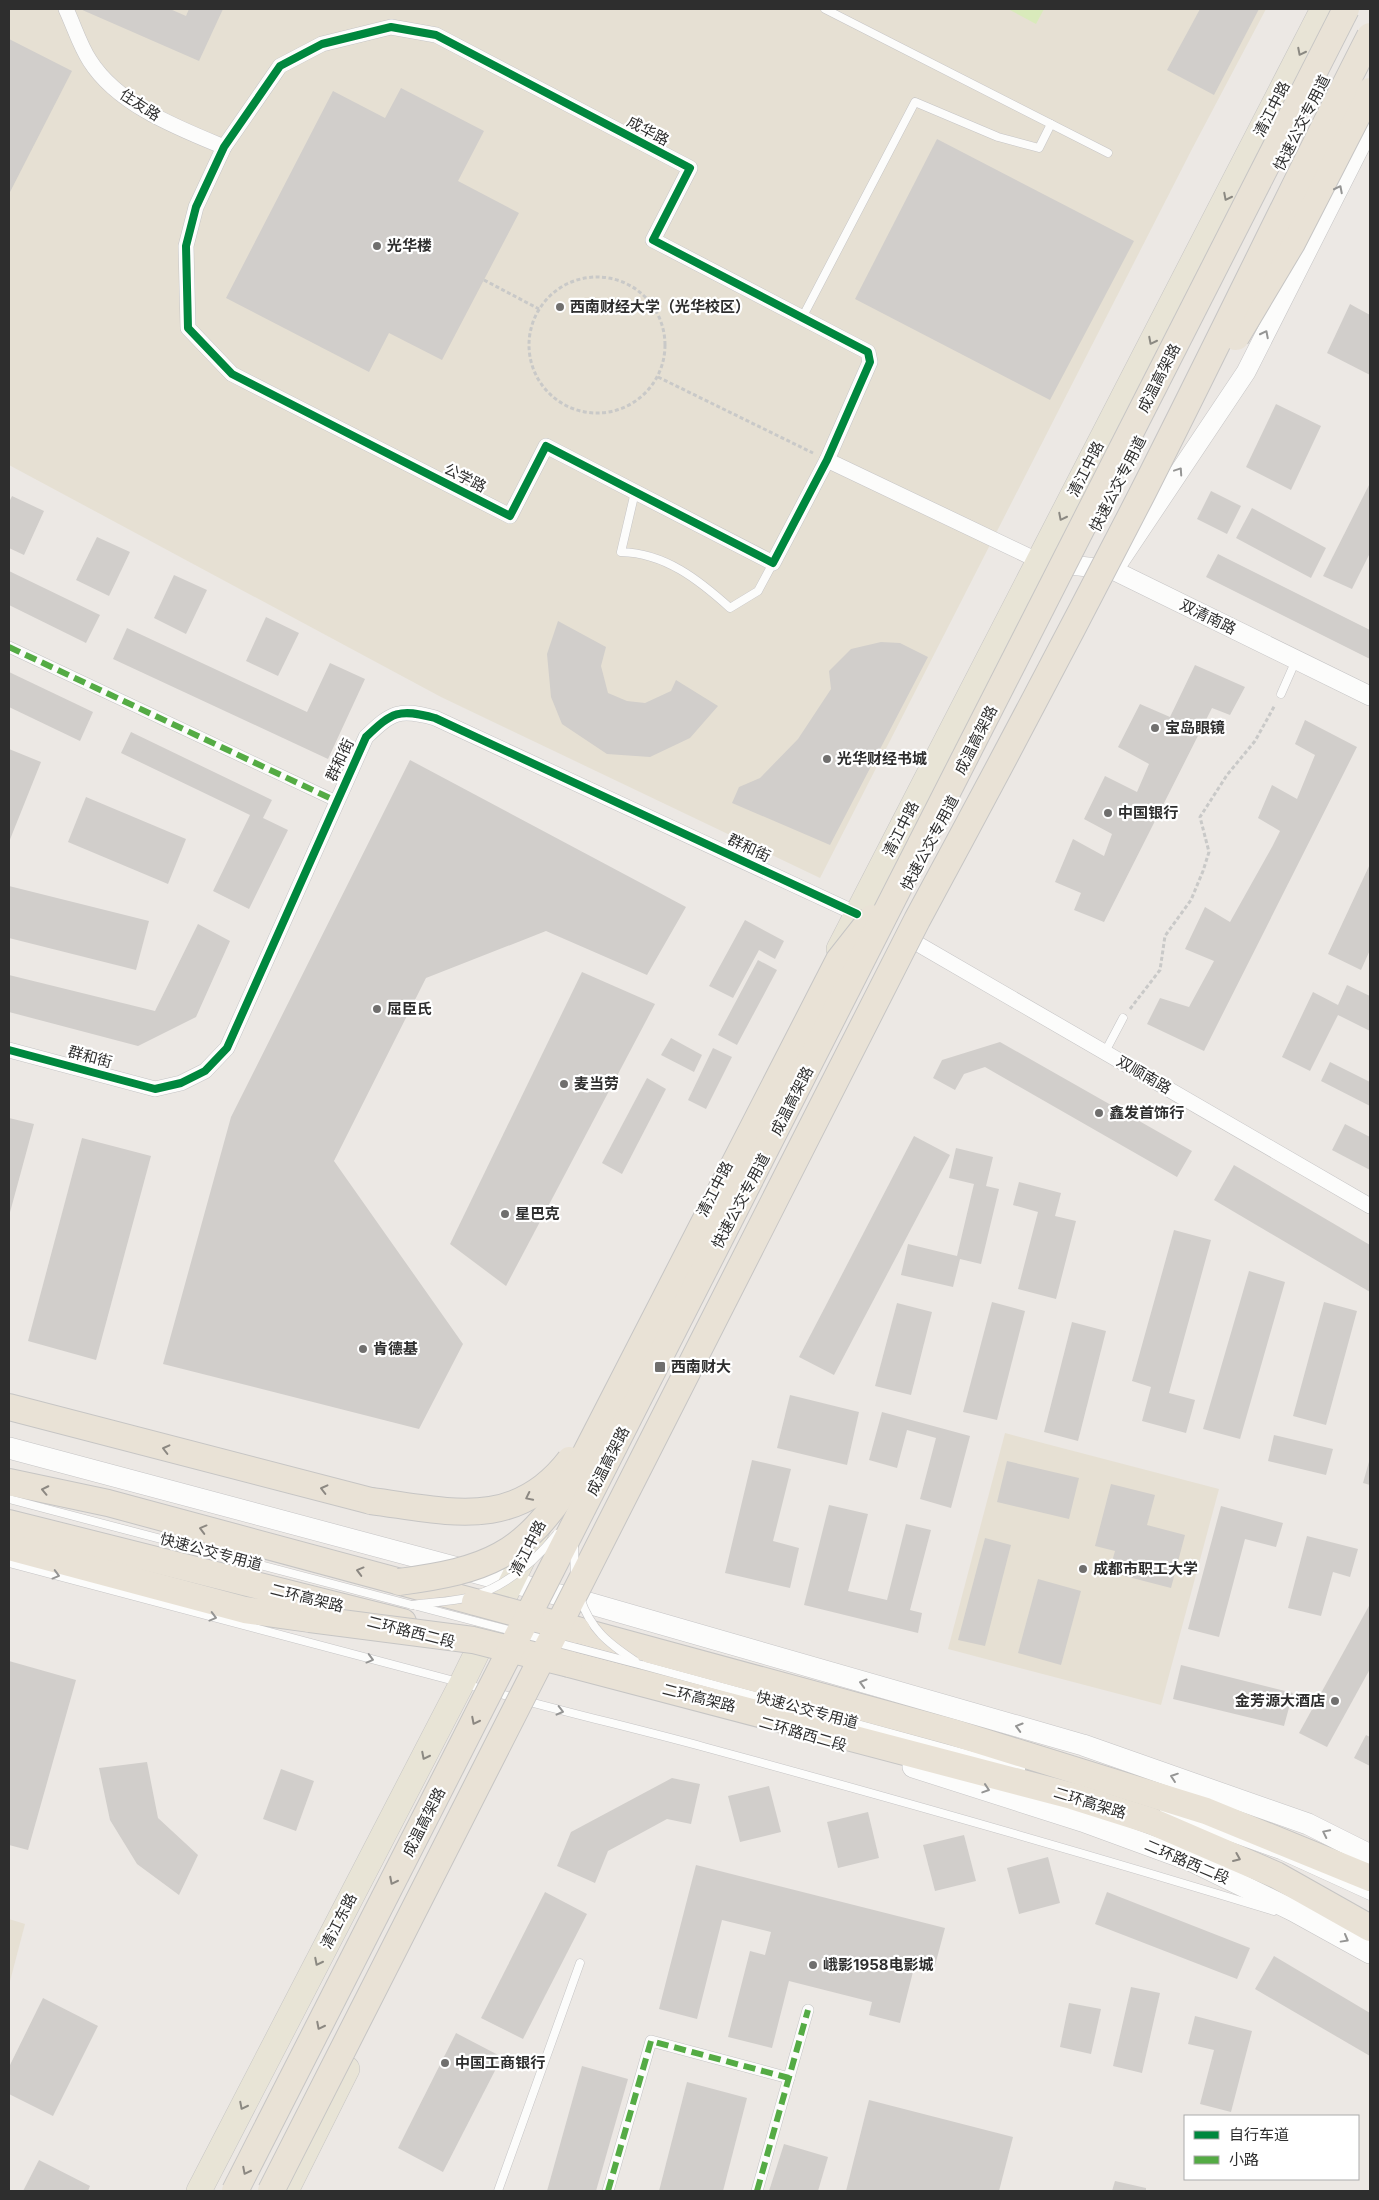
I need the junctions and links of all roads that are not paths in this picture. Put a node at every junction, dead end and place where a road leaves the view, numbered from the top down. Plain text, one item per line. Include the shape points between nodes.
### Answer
1 (66, 9) edge
2 (825, 9) edge
3 (1323, 9) edge
4 (1346, 9) edge
5 (1370, 36) edge
6 (1370, 63) edge
7 (1370, 91) edge
8 (1051, 124) junction
9 (1370, 127) edge
10 (224, 147) junction
11 (1108, 153) dead end
12 (802, 318) junction
13 (827, 460) junction
14 (1144, 490) junction
15 (635, 492) junction
16 (1079, 558) dead end
17 (1039, 561) junction
18 (773, 562) junction
19 (1114, 570) junction
20 (1070, 576) dead end
21 (9, 647) edge
22 (1296, 660) junction
23 (1281, 694) road end
24 (1370, 696) edge
25 (995, 718) dead end
26 (336, 801) junction
27 (909, 872) junction
28 (858, 914) junction
29 (918, 944) junction
30 (1123, 1018) road end
31 (9, 1050) edge
32 (1104, 1052) junction
33 (1370, 1206) edge
34 (9, 1407) edge
35 (607, 1409) junction
36 (9, 1448) edge
37 (9, 1482) edge
38 (590, 1487) junction
39 (9, 1499) edge
40 (9, 1522) edge
41 (9, 1530) edge
42 (9, 1547) edge
43 (9, 1563) edge
44 (399, 1582) junction
45 (510, 1582) junction
46 (578, 1600) junction
47 (412, 1605) junction
48 (476, 1645) junction
49 (642, 1665) junction
50 (546, 1669) junction
51 (462, 1683) junction
52 (530, 1704) junction
53 (1031, 1772) dead end
54 (1150, 1808) dead end
55 (1370, 1854) edge
56 (1370, 1878) edge
57 (1370, 1896) edge
58 (1321, 1926) junction
59 (1370, 1928) edge
60 (1370, 1953) edge
61 (580, 1963) dead end
62 (808, 2010) dead end
63 (789, 2078) junction
64 (199, 2191) edge
65 (235, 2191) edge
66 (271, 2191) edge
67 (286, 2191) edge
68 (498, 2191) edge
69 (608, 2191) edge
70 (757, 2191) edge

1 - 10 street, 住友路 via 90,62 123,97 174,126
2 - 8 lane
3 -> 17 main road, 清江中路
4 - 27 highway, 成温高架路, bridge
5 - 14 highway, 成温高架路, bridge
6 - 19 main road
7 - 14 highway, bridge via 1292,243
8 - 11 lane
8 - 12 lane via 1040,148 998,137 915,102
19 -> 9 street via 1246,372
10 - 12 street, 成华路 via 280,66 322,44 391,27 436,35 690,168 653,240
10 - 15 street, 公学路 via 196,207 186,246 188,328 232,374 510,516 546,446
12 - 13 street, 成华路 via 868,352 870,362
13 - 17 street
13 - 18 street
14 - 66 highway, 成温高架路, bridge via 917,920
15 - 18 street, 公学路
15 - 18 lane via 621,552 633,552 686,572 730,608 758,591
16 - 20 lane
17 - 19 street, 双清南路
17 - 28 main road, 清江中路
19 - 22 street, 双清南路
19 - 29 main road
21 - 26 street
22 - 23 lane
22 - 24 street, 双清南路
25 - 38 lane, 快速公交专用道, bridge
26 - 28 street, 群和街 via 366,737 386,718 409,711 435,718
26 - 31 street, 群和街 via 226,1048 205,1071 182,1083 155,1089
27 - 35 highway, bridge via 839,960
27 -> 65 highway, 成温高架路, bridge
28 - 45 main road, 清江中路
29 - 32 street, 双顺南路
29 - 46 main road
30 - 32 lane
32 - 33 street, 双顺南路
35 -> 34 highway, bridge via 558,1475 540,1492 500,1509 467,1514 371,1501
35 - 44 highway, bridge via 572,1480 553,1510 526,1539 484,1565 444,1576
36 - 45 main road
44 -> 37 highway, 二环高架路 via 108,1503
38 - 47 lane, 快速公交专用道, bridge via 542,1553 518,1573 470,1597
38 - 49 lane, 快速公交专用道, bridge via 574,1540 576,1589 591,1623 608,1643
39 - 47 lane, 快速公交专用道
40 - 48 highway, 二环高架路, bridge
41 - 48 main road, 二环路西二段
42 - 48 highway, bridge via 244,1610
43 -> 51 lane
44 - 56 highway, 二环高架路, bridge via 971,1738 1206,1811
45 - 46 main road
45 - 48 main road, 清江中路
46 - 50 main road
55 -> 46 main road via 1308,1824 1083,1745
47 - 49 lane, 快速公交专用道, bridge
48 - 50 main road, 二环路西二段
48 - 51 main road, 清江东路
48 -> 59 highway, 二环高架路, bridge via 1062,1794 1151,1821 1276,1875
49 - 53 lane, 快速公交专用道
50 - 52 main road
50 -> 58 main road, 二环路西二段 via 764,1723 1082,1821 1194,1862
51 - 52 lane
51 -> 64 main road, 清江东路
52 -> 58 lane via 702,1746 997,1829
52 - 67 main road
54 - 57 lane via 1280,1855
58 -> 60 main road, 二环路西二段
61 - 68 lane
62 - 63 street
63 - 69 street via 651,2041
63 - 70 street

